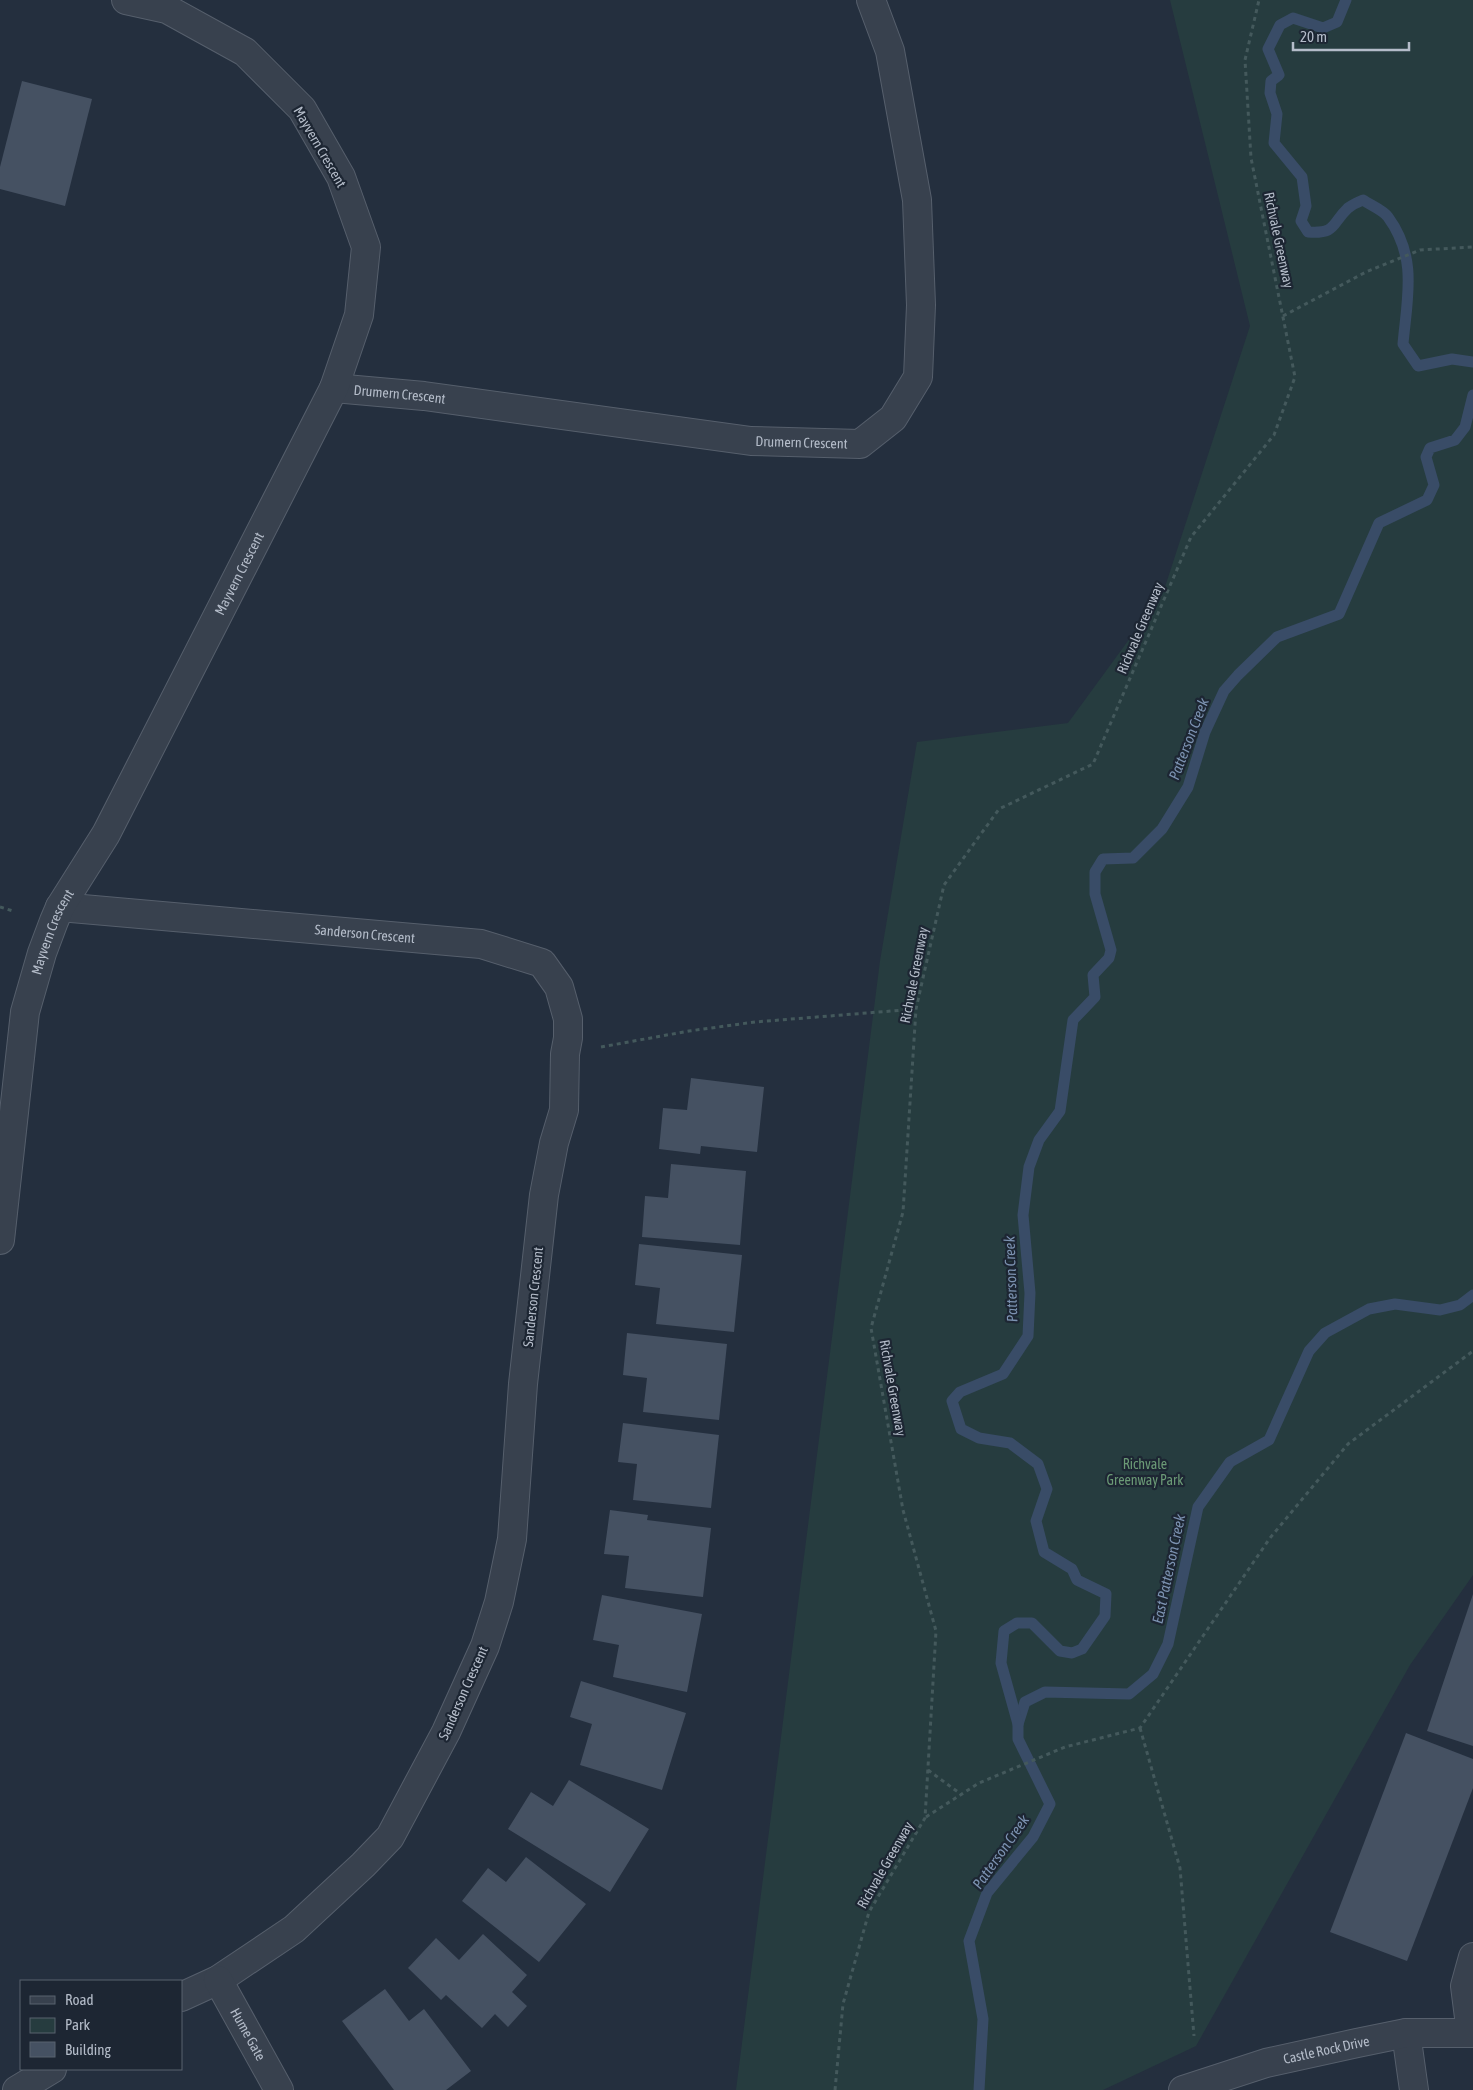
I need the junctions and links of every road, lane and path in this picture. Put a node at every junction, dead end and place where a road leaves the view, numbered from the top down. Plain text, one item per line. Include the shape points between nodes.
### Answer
1 (126, 0) edge
2 (871, 0) edge
3 (1259, 0) edge
4 (1473, 247) edge
5 (1283, 316) junction
6 (334, 388) junction
7 (0, 907) edge
8 (60, 907) junction
9 (13, 911) dead end
10 (916, 1009) junction
11 (565, 1054) junction
12 (0, 1240) edge
13 (1473, 1351) edge
14 (1140, 1728) junction
15 (928, 1770) junction
16 (962, 1794) junction
17 (925, 1818) junction
18 (1473, 1957) edge
19 (218, 1980) junction
20 (182, 1997) edge
21 (1406, 2033) junction
22 (1472, 2033) edge
23 (1194, 2036) dead end
24 (50, 2070) edge
25 (18, 2090) edge
26 (279, 2090) edge
27 (835, 2090) edge
28 (1183, 2090) edge
29 (1414, 2090) edge

1 - 6 street, Mayvern Crescent via 167,9 245,52 302,109 341,177 366,247 359,316
2 - 6 street, Drumern Crescent via 890,51 917,200 921,305 918,377 893,418 860,444 751,442 424,396
3 - 5 path, Richvale Greenway via 1245,60 1251,158
4 - 5 path via 1420,250 1366,272
5 - 10 path, Richvale Greenway via 1296,376 1274,435 1191,537 1093,764 999,810 944,886
6 - 8 street, Mayvern Crescent via 106,834
7 - 9 path
8 - 11 street, Sanderson Crescent via 481,944 542,963 562,995 568,1019
8 - 12 street, Mayvern Crescent via 24,1012
10 - 11 path via 756,1022
10 - 15 path, Richvale Greenway via 903,1212 871,1328 903,1510 936,1632
11 - 19 street, Sanderson Crescent via 564,1110 544,1195 523,1384 512,1539 485,1646 446,1732 390,1837 294,1929
13 - 14 path via 1348,1444 1270,1538
14 - 16 path via 1065,1748
14 - 23 path via 1180,1868
15 - 16 path
15 - 17 path, Richvale Greenway
16 - 17 path
17 - 27 path, Richvale Greenway via 870,1912 843,2004
18 - 22 street via 1465,1986
19 - 20 street, Sanderson Crescent
19 - 26 street, Hume Gate
21 - 22 street, Castle Rock Drive
21 - 28 street, Castle Rock Drive via 1266,2063
21 - 29 street
24 - 25 street

